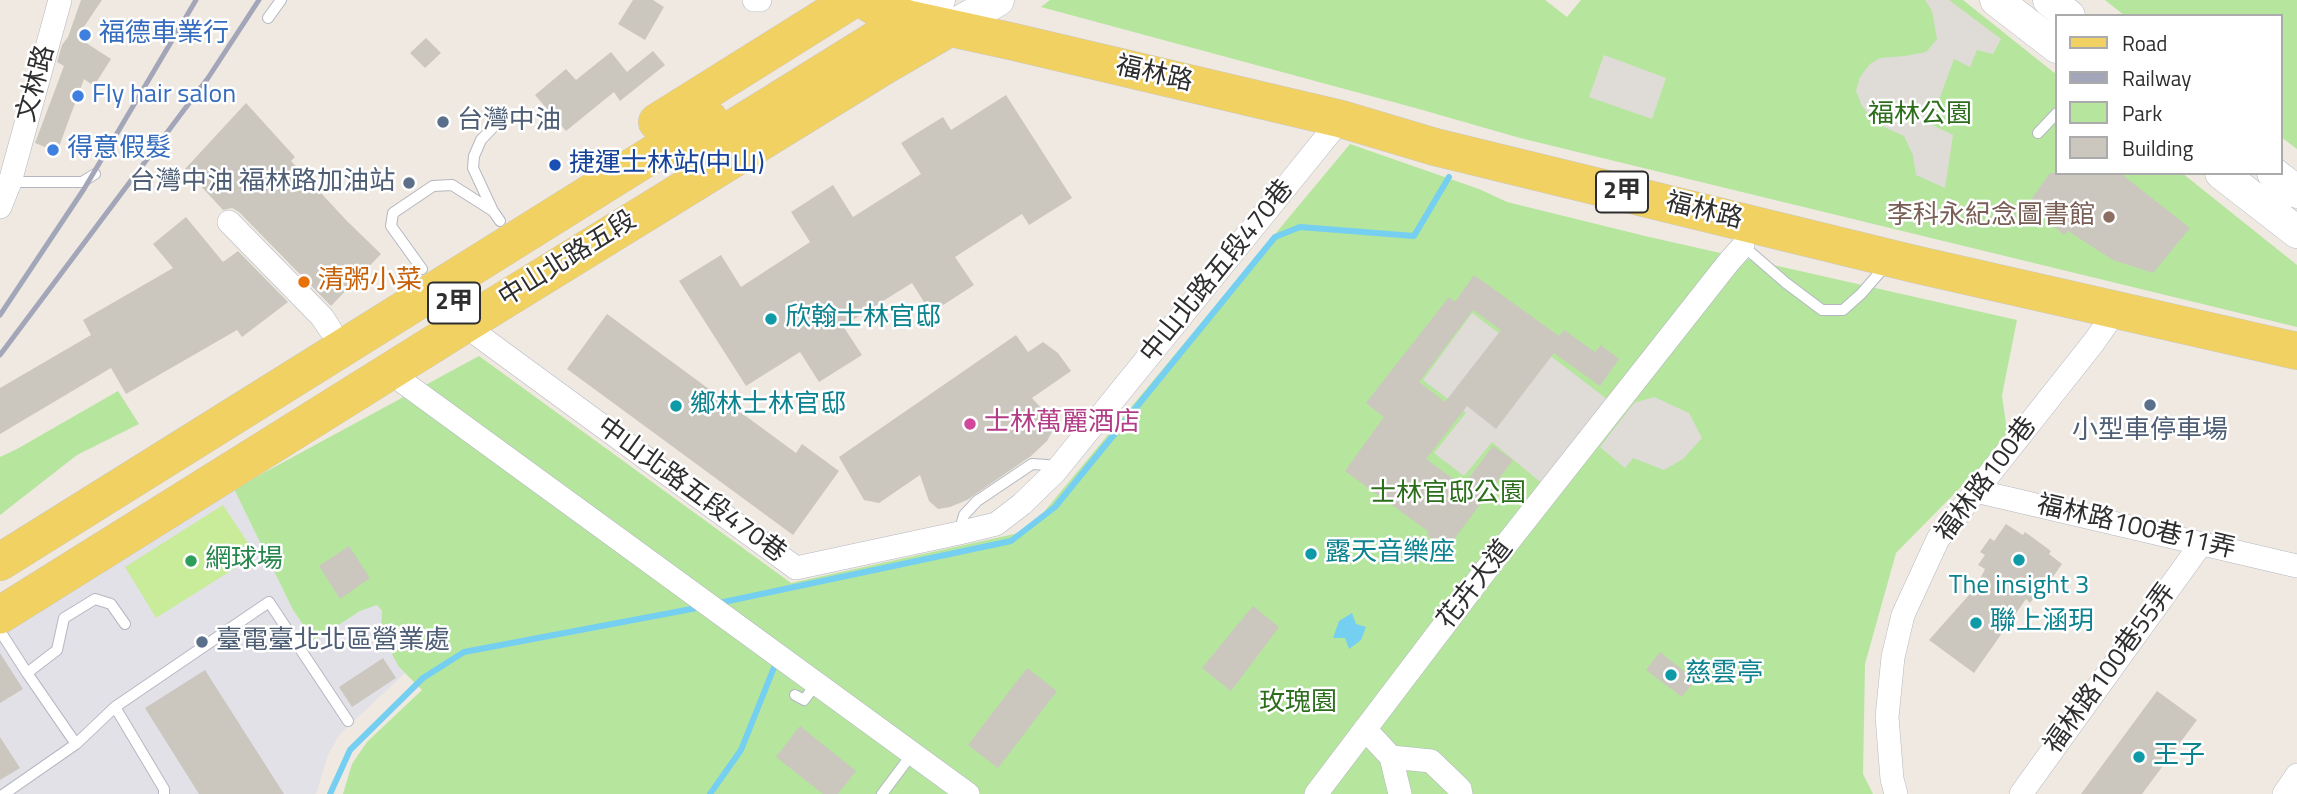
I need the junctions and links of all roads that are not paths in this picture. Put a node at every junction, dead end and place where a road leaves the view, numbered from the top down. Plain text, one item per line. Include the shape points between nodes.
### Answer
1 (60, 0) edge
2 (281, 0) edge
3 (754, 0) edge
4 (760, 0) edge
5 (998, 0) edge
6 (2049, 0) edge
7 (1999, 1) edge
8 (900, 8) edge
9 (2066, 14) edge
10 (268, 18) dead end
11 (2056, 46) edge
12 (2056, 114) edge
13 (1341, 119) junction
14 (498, 122) dead end
15 (707, 133) junction
16 (2038, 133) dead end
17 (95, 174) dead end
18 (2224, 175) edge
19 (2276, 175) edge
20 (9, 182) junction
21 (2297, 192) edge
22 (0, 207) edge
23 (229, 222) dead end
24 (490, 231) junction
25 (2297, 232) edge
26 (1738, 242) joint
27 (1893, 258) junction
28 (422, 269) junction
29 (2117, 309) junction
30 (467, 323) junction
31 (330, 329) junction
32 (2297, 351) edge
33 (393, 370) junction
34 (1976, 491) junction
35 (0, 535) edge
36 (2201, 544) junction
37 (0, 562) edge
38 (2297, 566) edge
39 (0, 587) edge
40 (0, 615) edge
41 (125, 624) dead end
42 (0, 631) edge
43 (27, 673) junction
44 (816, 684) junction
45 (795, 695) dead end
46 (115, 707) junction
47 (348, 721) dead end
48 (1365, 729) junction
49 (76, 744) junction
50 (912, 754) junction
51 (1391, 757) junction
52 (2297, 775) edge
53 (4, 794) edge
54 (164, 794) edge
55 (882, 794) edge
56 (968, 794) edge
57 (1316, 794) edge
58 (1400, 794) edge
59 (1461, 794) edge
60 (1896, 794) edge
61 (2021, 794) edge
62 (2284, 794) edge

1 - 20 street, 文林路
2 - 10 lane
3 - 4 street
5 - 8 main road, 中山北路五段
6 - 9 main road
7 - 11 main road
8 - 13 main road, 福林路 / 2甲
8 - 15 main road, 中山北路五段
8 - 15 main road, 中山北路五段 / 2甲
12 - 16 lane
13 - 27 main road, 福林路 / 2甲 via 1714,221
13 - 30 street, 中山北路五段470巷 via 1055,472 996,524 960,533 796,568
14 - 24 lane via 481,140 473,168
15 - 24 main road, 中山北路五段 / 2甲
15 - 30 main road, 中山北路五段
15 - 39 main road, 中山北路五段 / 2甲
17 - 20 lane via 82,182
18 - 25 main road
19 - 21 main road
20 - 22 street, 文林路
23 - 31 street
24 - 28 main road, 中山北路五段
24 - 28 lane via 452,185 432,186 393,213 391,226
24 - 37 main road, 中山北路五段 / 2甲
26 - 27 lane via 1822,310 1843,310
26 - 48 street, 花卉大道
27 - 29 main road, 福林路 / 2甲
28 - 31 main road, 中山北路五段
29 - 32 main road, 福林路 / 2甲
29 - 34 street, 福林路100巷
30 - 33 main road, 中山北路五段
31 - 35 main road, 中山北路五段
33 - 40 main road, 中山北路五段
33 - 44 street via 403,382
34 - 36 street, 福林路100巷11弄
34 - 60 street, 福林路100巷 via 1938,539 1903,615 1887,717
36 - 38 street, 福林路100巷11弄
36 - 61 street, 福林路100巷55弄
41 - 43 lane via 111,604 94,599 64,618 57,650
42 - 43 lane
43 - 49 lane
44 - 45 lane via 804,700
44 - 50 street
46 - 47 lane via 269,602
46 - 49 lane
46 - 54 lane
48 - 51 street
48 - 57 street, 花卉大道
49 - 53 lane
50 - 55 lane
50 - 56 street
51 - 58 street
51 - 59 street via 1432,761
52 - 62 street

